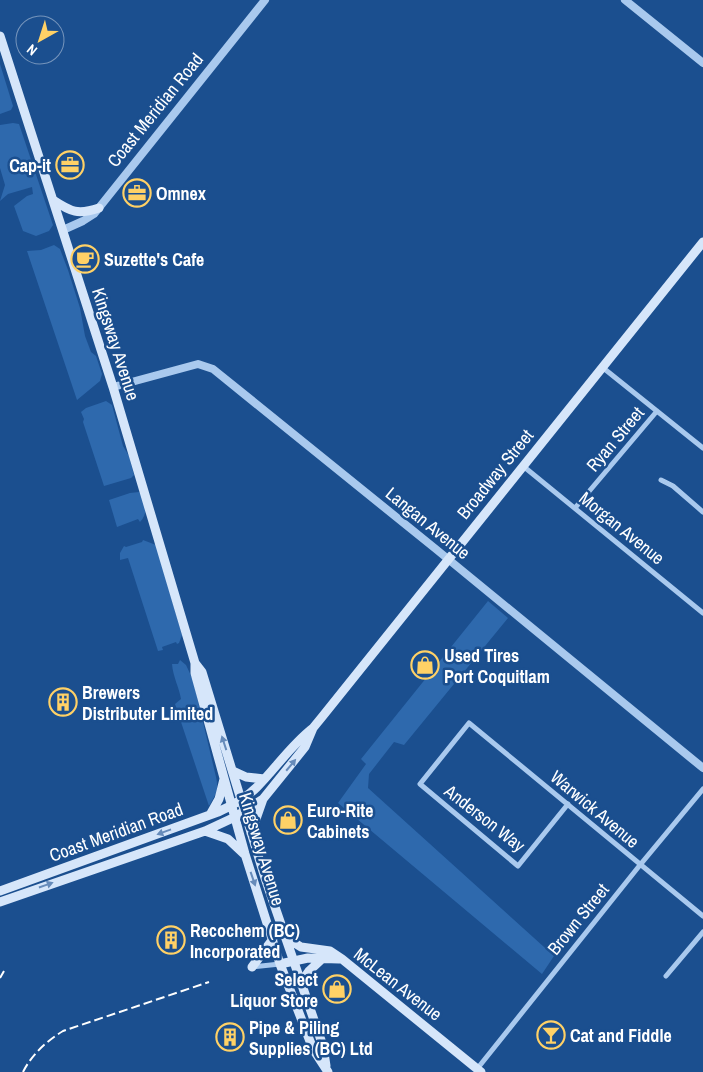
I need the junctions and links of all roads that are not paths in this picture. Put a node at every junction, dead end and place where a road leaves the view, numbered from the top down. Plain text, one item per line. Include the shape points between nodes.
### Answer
1 (265, 0) edge
2 (626, 0) edge
3 (0, 36) edge
4 (703, 63) edge
5 (53, 200) junction
6 (99, 208) junction
7 (63, 230) junction
8 (703, 242) edge
9 (602, 367) junction
10 (113, 387) junction
11 (657, 411) junction
12 (703, 448) edge
13 (522, 466) junction
14 (661, 480) dead end
15 (575, 508) junction
16 (703, 512) edge
17 (448, 559) junction
18 (703, 612) edge
19 (195, 663) junction
20 (313, 728) junction
21 (703, 768) edge
22 (233, 771) junction
23 (224, 778) junction
24 (264, 780) junction
25 (420, 784) joint
26 (703, 789) edge
27 (263, 798) junction
28 (242, 800) junction
29 (568, 804) junction
30 (232, 806) junction
31 (245, 812) junction
32 (210, 815) junction
33 (235, 818) junction
34 (205, 832) junction
35 (251, 833) junction
36 (244, 854) junction
37 (640, 865) junction
38 (0, 891) edge
39 (0, 902) edge
40 (703, 916) edge
41 (703, 932) edge
42 (285, 937) junction
43 (273, 939) junction
44 (323, 958) junction
45 (342, 959) junction
46 (294, 961) junction
47 (280, 964) junction
48 (252, 967) joint
49 (666, 976) dead end
50 (300, 984) junction
51 (327, 1070) edge
52 (479, 1070) edge

1 - 6 street, Coast Meridian Road
2 - 4 street
3 - 5 main road, Kingsway Avenue
5 - 6 main road via 74,212
5 - 7 main road, Kingsway Avenue
6 - 7 street, Coast Meridian Road via 87,219
7 - 10 main road, Kingsway Avenue
8 - 9 main road, Broadway Street
9 - 11 street
9 - 13 main road, Broadway Street
10 - 17 street, Langan Avenue via 198,364 213,369
10 - 19 main road, Kingsway Avenue
11 - 12 street
11 - 15 street, Ryan Street
13 - 15 street, Morgan Avenue
13 - 17 main road, Broadway Street
14 - 16 street
15 - 18 street, Morgan Avenue
17 - 20 main road, Broadway Street
17 - 21 street, Langan Avenue
22 -> 19 main road, Kingsway Avenue via 202,672
19 - 23 main road, Kingsway Avenue
20 - 24 main road, Broadway Street via 299,739
27 -> 20 main road, Broadway Street via 306,747
22 - 24 main road
22 - 28 main road, Kingsway Avenue
23 - 30 main road, Kingsway Avenue
23 - 32 main road
24 - 28 main road, Broadway Street
25 - 29 street, Warwick Avenue via 469,724
25 - 29 street, Anderson Way via 518,866
26 - 37 street, Brown Street
27 - 31 main road, Broadway Street
27 - 35 main road
28 - 30 main road, Coast Meridian Road
28 - 31 main road, Kingsway Avenue
29 - 37 street, Warwick Avenue
30 - 32 main road, Coast Meridian Road
30 - 33 main road, Kingsway Avenue
31 - 33 main road, Broadway Street
31 - 35 main road, Kingsway Avenue
32 -> 38 main road, Coast Meridian Road
33 - 34 main road, Coast Meridian Road
33 - 36 main road, Kingsway Avenue
34 - 36 main road via 228,839
39 -> 34 main road, Coast Meridian Road
35 - 42 main road, Kingsway Avenue
36 -> 43 main road, Kingsway Avenue
37 - 40 street, Warwick Avenue
37 - 52 street, Brown Street
41 - 49 street
42 - 45 main road via 301,947 330,951
42 - 46 main road, Kingsway Avenue
43 - 47 main road, Kingsway Avenue
43 - 48 main road
44 - 45 main road, McLean Avenue
44 - 46 main road, McLean Avenue
44 - 50 main road
45 - 52 main road, McLean Avenue
46 - 47 main road, McLean Avenue
46 - 50 main road, Kingsway Avenue
47 - 48 street, McLean Avenue
47 - 51 main road, Kingsway Avenue via 313,1048
50 - 51 main road, Kingsway Avenue via 323,1046

